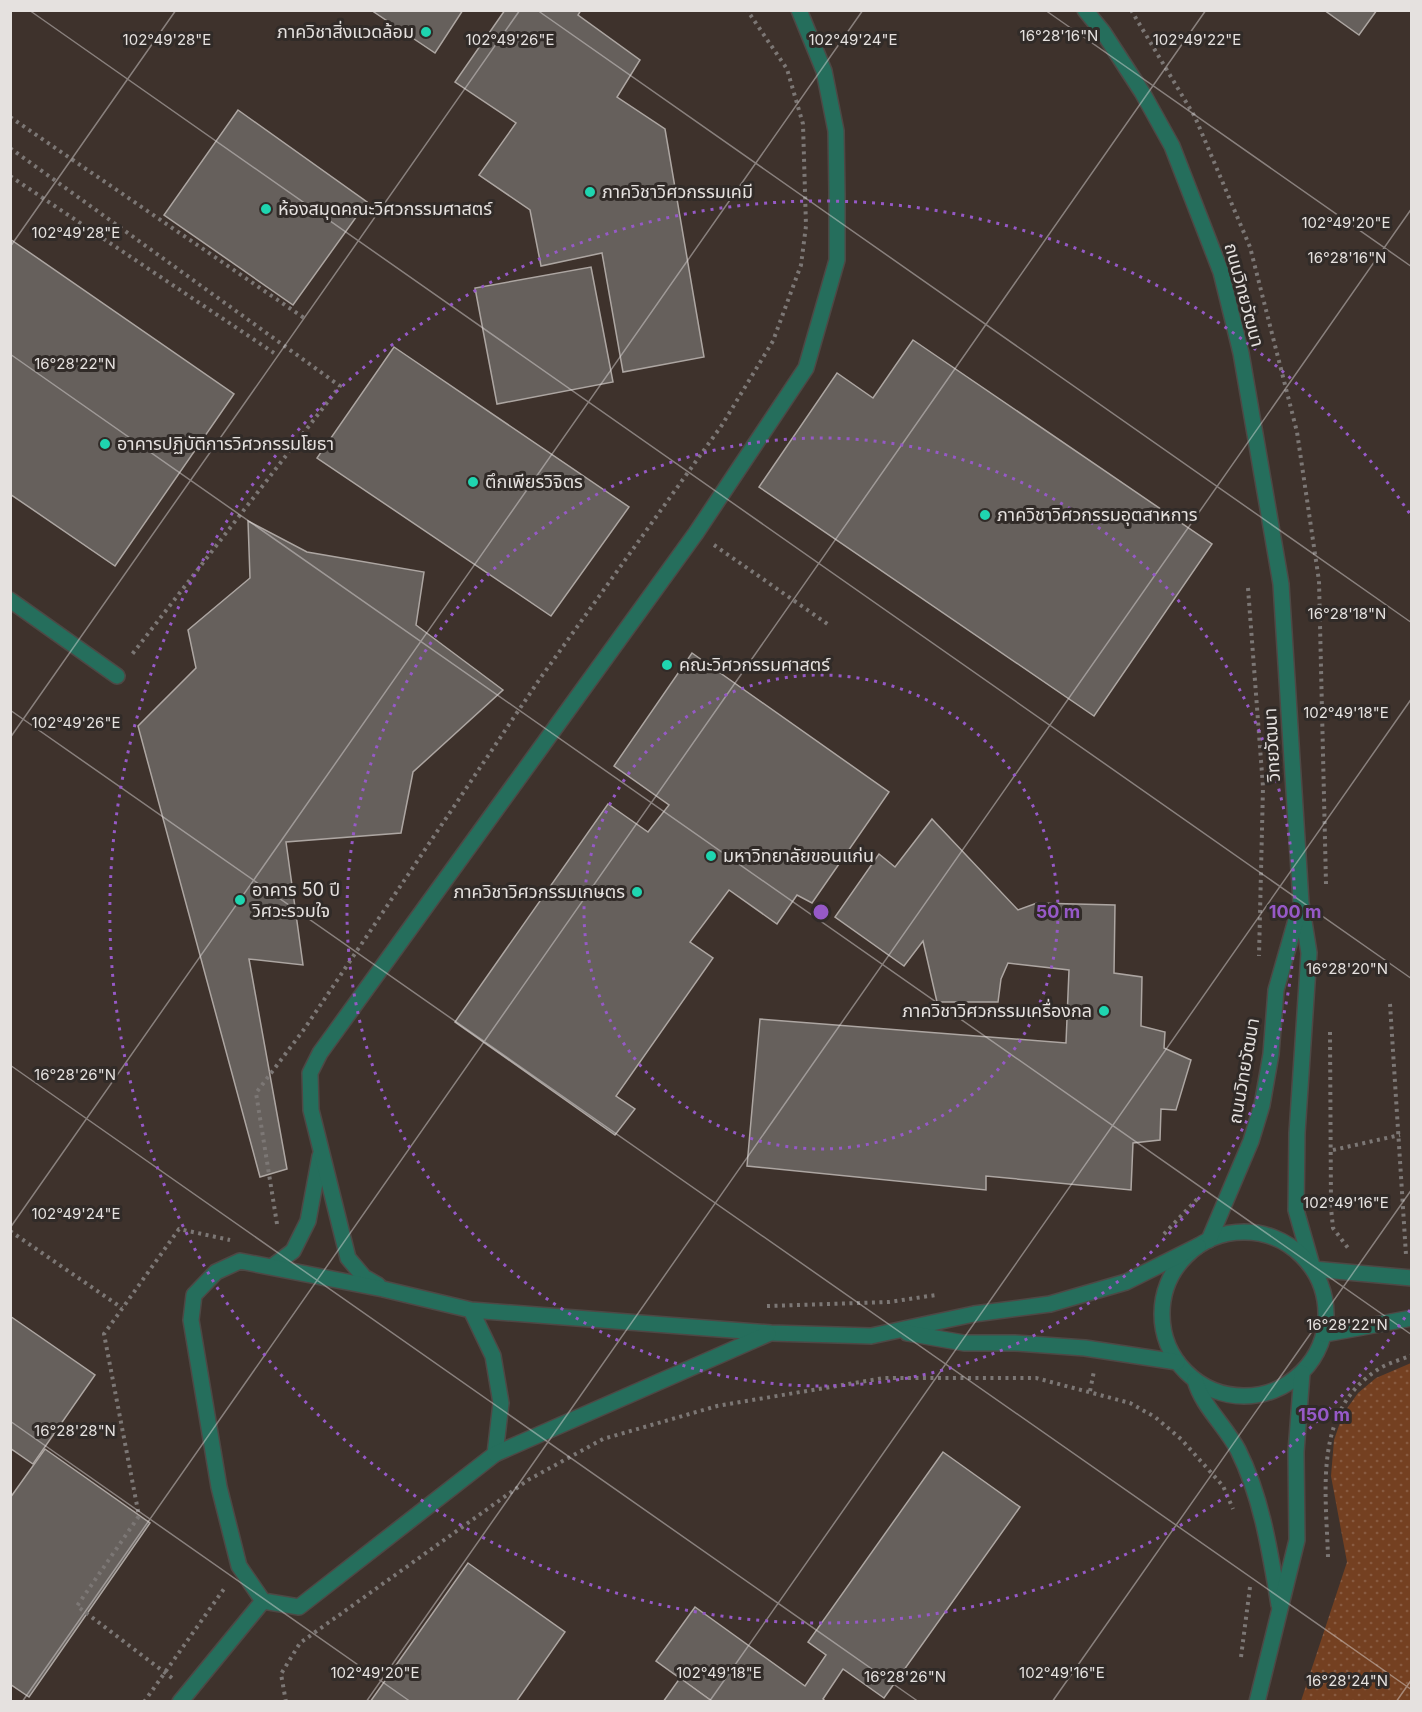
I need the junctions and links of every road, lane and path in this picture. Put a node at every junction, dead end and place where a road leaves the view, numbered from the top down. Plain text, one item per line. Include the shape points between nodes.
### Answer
1 (799, 10) edge
2 (1085, 10) edge
3 (10, 117) edge
4 (10, 148) edge
5 (10, 176) edge
6 (304, 318) dead end
7 (274, 353) dead end
8 (696, 533) junction
9 (1281, 584) joint
10 (1248, 588) dead end
11 (10, 600) edge
12 (829, 625) dead end
13 (117, 676) joint
14 (1301, 903) junction
15 (1259, 963) dead end
16 (1390, 1004) dead end
17 (1400, 1135) junction
18 (1333, 1150) dead end
19 (321, 1153) junction
20 (1204, 1192) dead end
21 (10, 1231) edge
22 (1160, 1237) dead end
23 (1203, 1243) junction
24 (273, 1266) junction
25 (1313, 1269) junction
26 (1408, 1278) edge
27 (383, 1289) junction
28 (944, 1294) dead end
29 (764, 1307) dead end
30 (122, 1308) dead end
31 (471, 1310) junction
32 (1412, 1318) edge
33 (901, 1332) junction
34 (771, 1333) junction
35 (1324, 1334) junction
36 (1412, 1355) edge
37 (1177, 1362) junction
38 (1302, 1373) junction
39 (1195, 1380) junction
40 (495, 1454) junction
41 (1235, 1515) dead end
42 (1328, 1557) dead end
43 (240, 1566) junction
44 (1249, 1580) dead end
45 (263, 1601) junction
46 (1280, 1614) junction
47 (1240, 1668) dead end
48 (144, 1701) edge
49 (180, 1701) edge
50 (286, 1701) edge
51 (1257, 1701) edge

1 - 8 street via 824,71 836,131 837,260 806,368
2 - 9 street, ถนนวิทยวัฒนา via 1142,92 1172,146 1221,272 1241,353
3 - 6 path
4 - 13 path via 340,386
5 - 7 path
8 - 12 path
8 - 19 street via 320,1053 310,1073 311,1110
9 - 14 street, วิทยวัฒนา
10 - 15 path via 1263,788
11 - 13 street
14 - 23 street, ถนนวิทยวัฒนา via 1276,990 1262,1105 1251,1141
14 - 25 street via 1309,953 1296,1210
16 - 17 path
17 - 18 path
17 - 26 path
19 - 24 street via 308,1221 293,1251
19 - 27 street via 348,1258 364,1277
20 - 22 path
21 - 30 path
23 - 25 street via 1231,1233 1255,1233 1277,1239 1297,1251
23 - 33 street via 1126,1282 1050,1304 974,1314
23 - 37 street via 1182,1260 1163,1299 1162,1321
24 - 27 street
24 - 43 street via 240,1261 216,1272 194,1295 191,1320 219,1487
25 - 26 street
25 - 35 street via 1327,1311
27 - 31 street
28 - 29 path via 889,1302
31 - 34 street
31 - 40 street via 493,1356 501,1403
32 - 35 street
33 - 34 street via 871,1336
33 - 37 street via 964,1343 1074,1347
34 - 40 street
35 - 38 street via 1316,1355
36 - 42 path via 1379,1369 1356,1387 1336,1417 1328,1442 1325,1475
37 - 39 street
38 - 39 street via 1284,1387 1240,1397
38 - 46 street via 1296,1452 1297,1540
39 - 46 street via 1200,1397 1238,1450 1250,1481 1267,1536
40 - 45 street via 299,1607
41 - 50 path via 1223,1486 1204,1462 1155,1417 1130,1403 1036,1378 884,1378 717,1406 603,1439 528,1480 300,1643 281,1674
43 - 45 street
43 - 48 path
44 - 47 path
45 - 49 street
46 - 51 street

